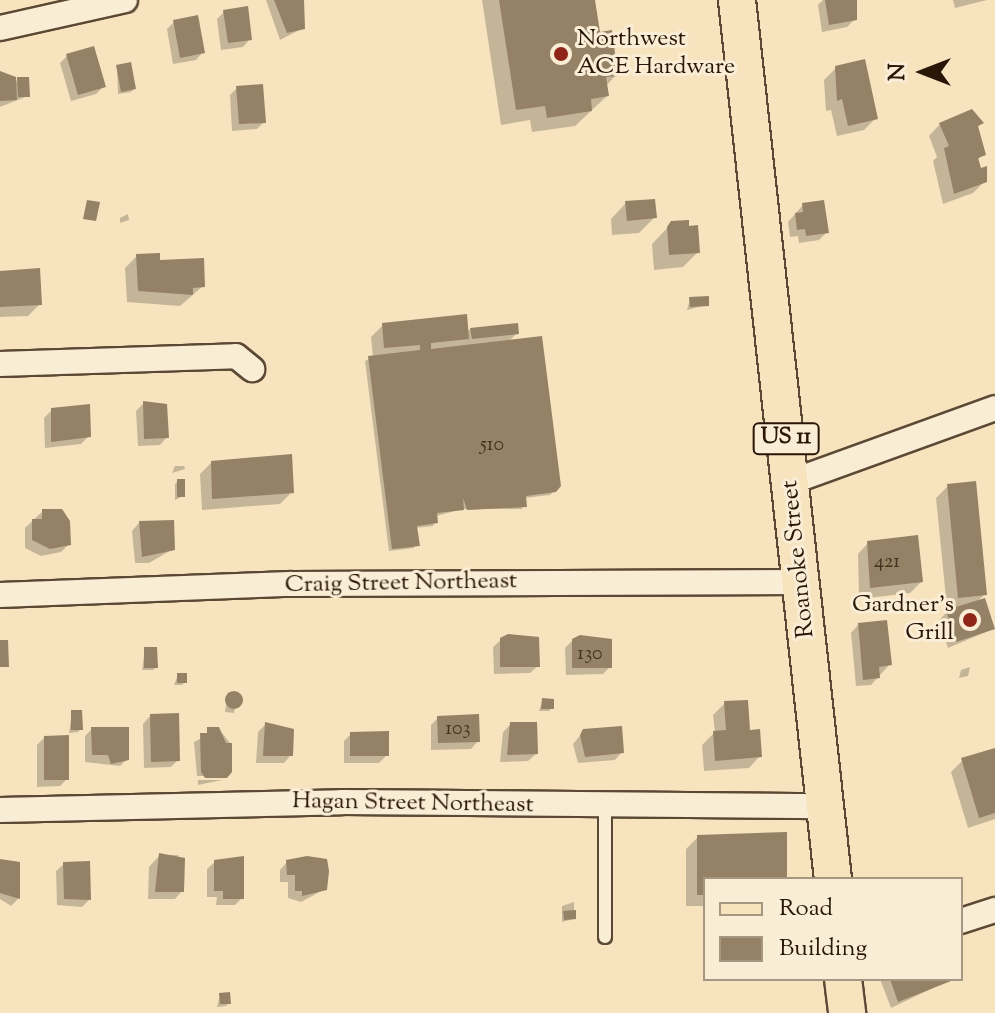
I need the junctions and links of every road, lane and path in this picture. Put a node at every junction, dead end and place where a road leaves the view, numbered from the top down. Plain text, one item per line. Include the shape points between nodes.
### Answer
1 (125, 0) edge
2 (737, 0) edge
3 (0, 28) edge
4 (0, 364) edge
5 (252, 369) dead end
6 (995, 408) edge
7 (791, 482) junction
8 (801, 582) junction
9 (0, 595) edge
10 (825, 806) junction
11 (605, 807) junction
12 (0, 810) edge
13 (833, 877) edge
14 (995, 910) edge
15 (963, 920) edge
16 (605, 937) dead end
17 (843, 981) edge
18 (847, 1013) edge

1 - 3 street
2 - 7 main road, Roanoke Street / US 11
4 - 5 street via 236,356
6 - 7 street
7 - 8 main road, Roanoke Street / US 11
8 - 9 street, Craig Street Northeast via 290,584
8 - 10 main road, Roanoke Street / US 11
10 - 11 street, Hagan Street Northeast
10 - 13 main road, Roanoke Street / US 11
11 - 12 street, Hagan Street Northeast via 342,802
11 - 16 lane
14 - 15 street
17 - 18 main road

